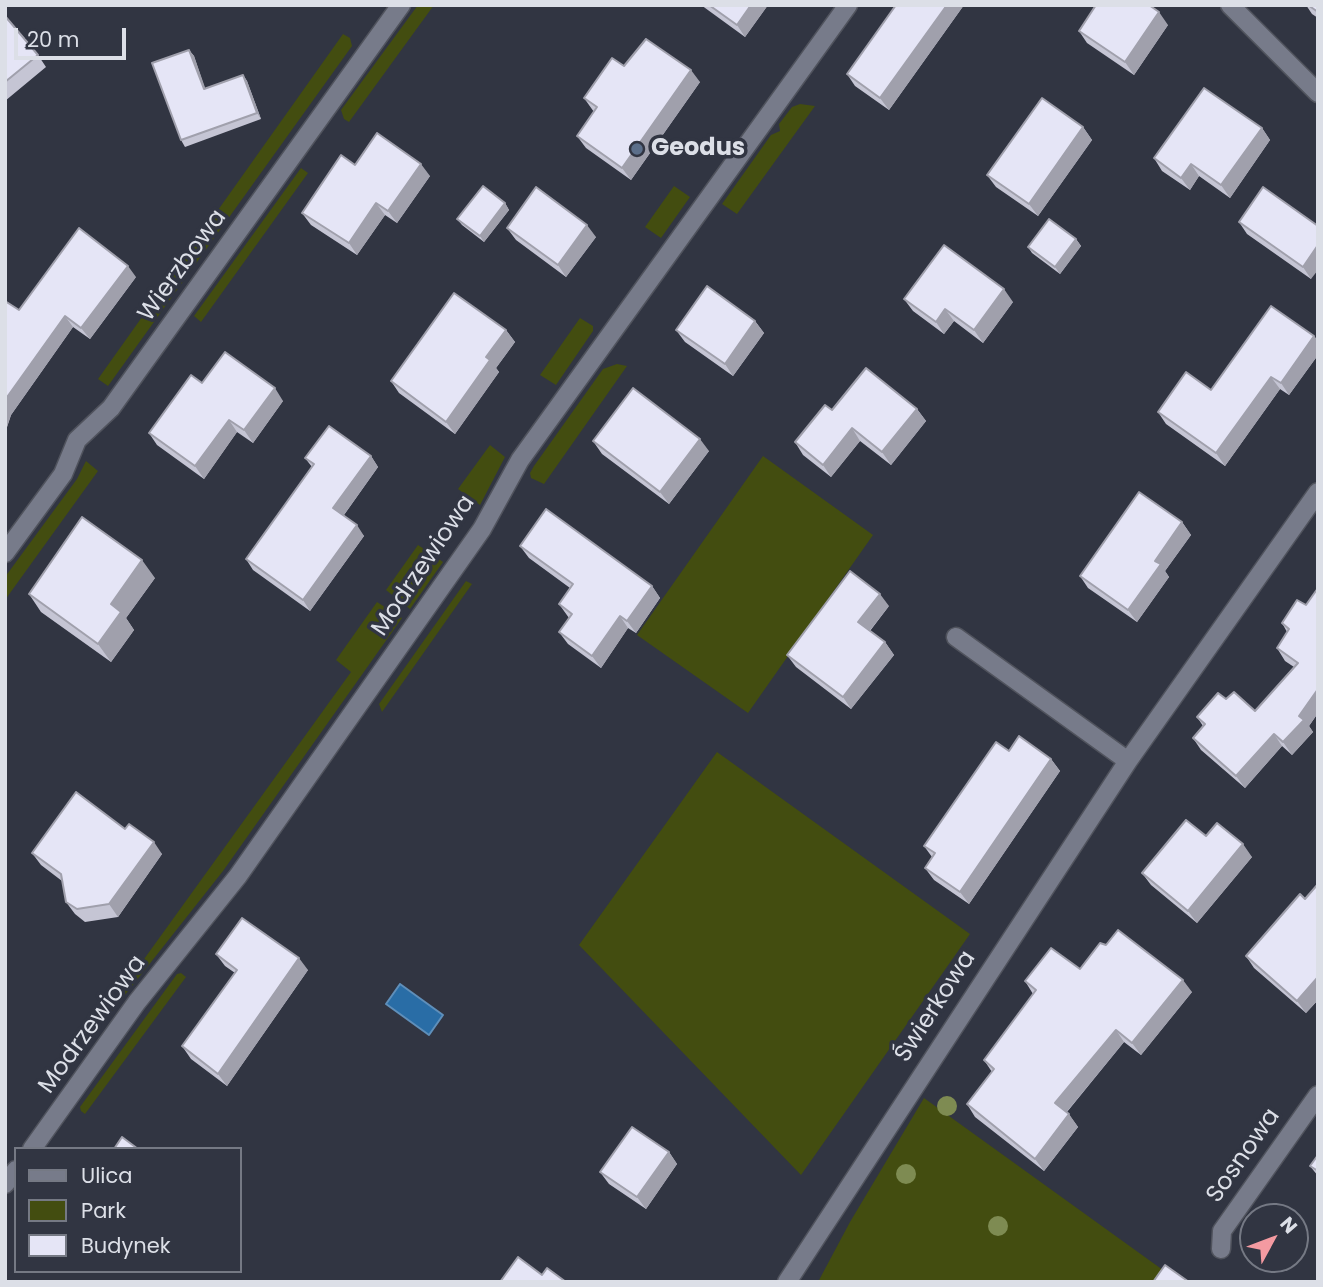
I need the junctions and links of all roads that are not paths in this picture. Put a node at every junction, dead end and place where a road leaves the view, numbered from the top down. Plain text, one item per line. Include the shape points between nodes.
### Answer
1 (401, 5) edge
2 (848, 5) edge
3 (1236, 7) edge
4 (1318, 93) edge
5 (1318, 492) edge
6 (5, 554) edge
7 (956, 637) dead end
8 (1128, 761) junction
9 (1318, 1095) edge
10 (33, 1147) edge
11 (1221, 1249) dead end
12 (787, 1282) edge

1 - 6 street, Wierzbowa via 111,408 77,440 62,474
2 - 10 street, Modrzewiowa via 520,460 482,529 238,876 137,1002
3 - 4 street
5 - 8 street, Świerkowa
7 - 8 street
8 - 12 street, Świerkowa
9 - 11 street, Sosnowa via 1222,1231

